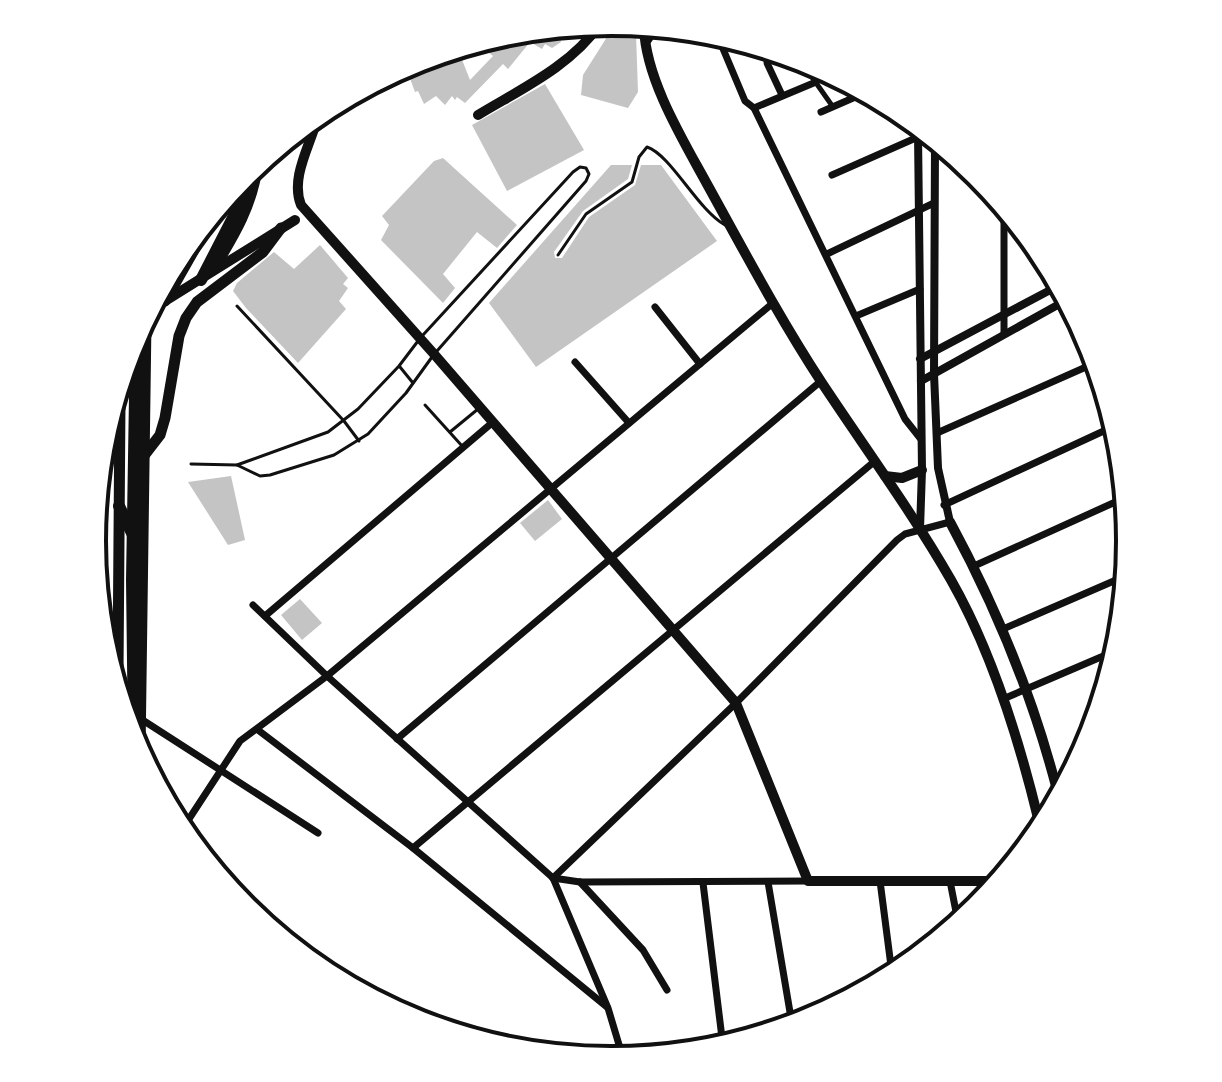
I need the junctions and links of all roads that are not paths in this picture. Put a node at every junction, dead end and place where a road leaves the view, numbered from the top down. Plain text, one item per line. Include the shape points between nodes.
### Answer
1 (591, 37) edge
2 (645, 37) edge
3 (650, 38) edge
4 (645, 45) junction
5 (723, 49) edge
6 (768, 62) edge
7 (813, 78) edge
8 (816, 82) junction
9 (782, 95) junction
10 (853, 98) edge
11 (833, 107) junction
12 (754, 108) junction
13 (821, 112) dead end
14 (478, 115) dead end
15 (312, 134) edge
16 (915, 138) edge
17 (918, 140) edge
18 (935, 154) edge
19 (832, 175) dead end
20 (254, 184) edge
21 (240, 199) edge
22 (934, 203) junction
23 (920, 210) junction
24 (295, 220) dead end
25 (1004, 224) edge
26 (281, 228) junction
27 (731, 229) junction
28 (827, 254) junction
29 (558, 255) dead end
30 (213, 270) junction
31 (201, 280) junction
32 (920, 289) junction
33 (1049, 290) edge
34 (168, 299) edge
35 (773, 303) junction
36 (1057, 305) edge
37 (237, 306) dead end
38 (655, 307) dead end
39 (1004, 314) junction
40 (856, 316) junction
41 (1004, 333) junction
42 (420, 339) junction
43 (145, 346) edge
44 (934, 351) junction
45 (434, 354) junction
46 (920, 359) junction
47 (575, 362) dead end
48 (700, 364) junction
49 (399, 366) junction
50 (1085, 367) edge
51 (135, 372) edge
52 (934, 374) junction
53 (821, 381) junction
54 (921, 381) junction
55 (413, 383) junction
56 (130, 390) edge
57 (425, 405) dead end
58 (480, 408) junction
59 (344, 421) junction
60 (493, 422) junction
61 (629, 423) junction
62 (120, 425) edge
63 (1104, 431) edge
64 (450, 432) junction
65 (937, 433) junction
66 (920, 438) junction
67 (359, 441) junction
68 (463, 447) junction
69 (143, 458) junction
70 (875, 461) junction
71 (191, 464) dead end
72 (237, 465) junction
73 (938, 468) junction
74 (922, 470) junction
75 (885, 476) junction
76 (551, 487) junction
77 (1114, 502) edge
78 (944, 505) junction
79 (119, 506) junction
80 (950, 522) junction
81 (920, 530) junction
82 (142, 554) junction
83 (610, 559) junction
84 (974, 566) junction
85 (1114, 581) edge
86 (253, 605) dead end
87 (265, 616) junction
88 (1003, 629) junction
89 (673, 630) junction
90 (118, 650) edge
91 (1102, 656) edge
92 (327, 676) junction
93 (126, 682) edge
94 (1026, 688) junction
95 (1003, 699) junction
96 (736, 703) junction
97 (134, 704) edge
98 (141, 719) junction
99 (141, 725) edge
100 (258, 730) junction
101 (397, 739) junction
102 (221, 771) junction
103 (1055, 782) edge
104 (467, 802) junction
105 (1037, 813) edge
106 (189, 819) edge
107 (318, 833) dead end
108 (413, 848) junction
109 (553, 878) junction
110 (808, 881) junction
111 (880, 881) junction
112 (950, 881) junction
113 (984, 881) edge
114 (580, 882) junction
115 (768, 882) junction
116 (703, 883) junction
117 (956, 910) edge
118 (890, 962) edge
119 (667, 990) dead end
120 (608, 1008) junction
121 (790, 1013) edge
122 (721, 1033) edge
123 (619, 1046) edge

1 - 14 main road via 556,68
2 - 4 main road
3 - 4 street
4 - 27 main road via 683,140
5 - 12 street via 745,101
6 - 9 street
7 - 8 street
8 - 9 street
8 - 11 street
9 - 12 street
10 - 11 street
11 - 13 street
12 - 28 street
15 - 42 main road via 297,181 301,205
16 - 19 street
17 - 23 street
18 - 22 street
20 - 30 main road via 242,223
21 - 31 highway
22 - 23 street
22 - 44 street
23 - 28 street
23 - 32 street
24 - 26 main road
25 - 39 street
26 - 30 main road
26 - 69 main road via 263,252 197,302 186,318 160,435
27 - 29 lane via 710,217 647,147 632,182 586,214
27 - 35 main road
28 - 40 street
30 - 31 main road
31 - 34 main road
32 - 40 street
32 - 46 street
33 - 39 street
35 - 48 street
35 - 53 main road
36 - 41 street
37 - 59 lane
38 - 48 street
39 - 41 street
39 - 44 street
40 - 66 street via 905,419
41 - 52 street
42 - 45 main road
42 - 45 lane via 573,172 586,168 586,181
42 - 49 lane
43 - 69 main road
44 - 46 street
44 - 52 street
45 - 55 lane
45 - 58 main road
46 - 54 street
47 - 61 street
48 - 61 street
49 - 55 lane
49 - 59 lane
50 - 65 street
51 - 97 highway
52 - 54 street
52 - 65 street
53 - 70 main road
53 - 83 street
54 - 66 street
55 - 67 lane
56 - 93 highway
57 - 64 lane
58 - 60 main road
58 - 64 lane
59 - 67 lane
59 - 72 lane via 314,438
60 - 68 street
60 - 76 main road
61 - 76 street
62 - 79 main road
63 - 78 street
64 - 68 lane
65 - 73 street
66 - 74 street
67 - 72 lane via 334,455 270,475
68 - 87 street
69 - 82 main road
70 - 75 main road
70 - 89 street
71 - 72 lane
73 - 74 street
73 - 78 street
74 - 75 main road via 902,478
74 - 81 street
75 - 81 main road
76 - 83 main road
76 - 92 street
77 - 84 street
78 - 80 street
79 - 82 highway
79 - 90 main road
80 - 81 street
80 - 84 main road
81 - 95 main road via 952,583
81 - 96 street via 897,540
82 - 98 main road
83 - 89 main road
83 - 101 street
84 - 88 main road
85 - 88 street
86 - 87 street
87 - 92 street
88 - 94 main road
89 - 96 main road
89 - 104 street
91 - 94 street
92 - 100 street
92 - 101 street
94 - 95 street
94 - 103 main road
95 - 105 main road
96 - 109 street
96 - 110 main road
98 - 99 main road
98 - 102 street
100 - 102 street via 240,741
100 - 108 street
101 - 104 street
102 - 106 street
102 - 107 street
104 - 108 street
104 - 109 street
108 - 120 street
109 - 114 street
109 - 120 street
110 - 111 main road
110 - 115 street
111 - 112 main road
111 - 118 street
112 - 113 main road
112 - 117 street
114 - 116 street
114 - 119 street via 643,950
115 - 116 street
115 - 121 street
116 - 122 street
120 - 123 street

